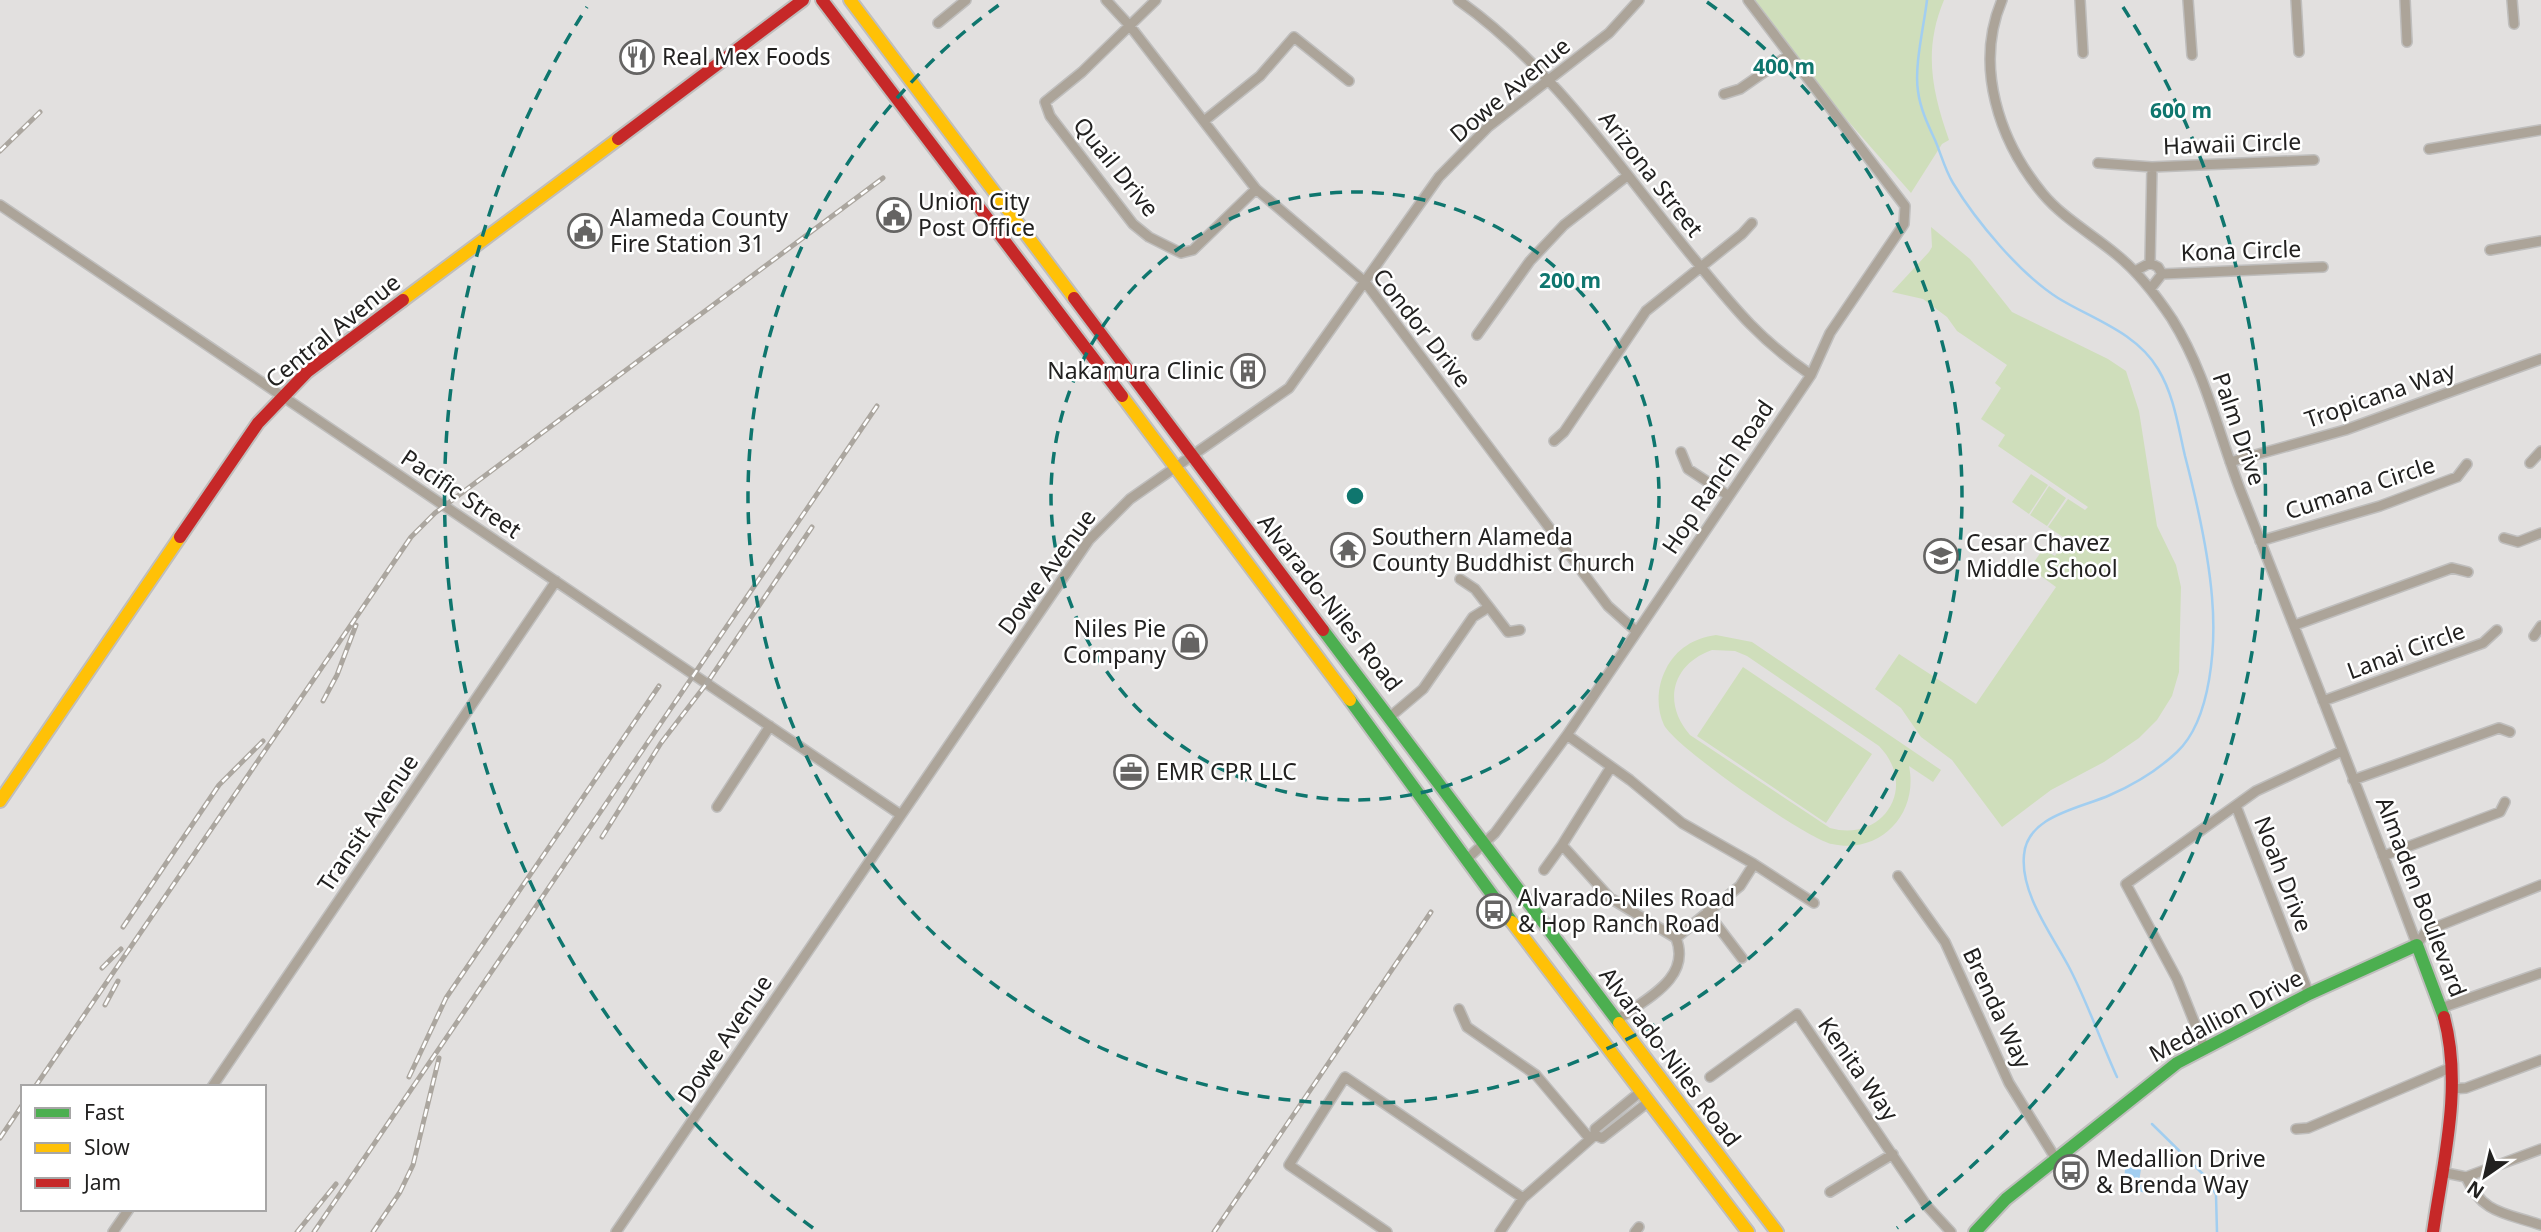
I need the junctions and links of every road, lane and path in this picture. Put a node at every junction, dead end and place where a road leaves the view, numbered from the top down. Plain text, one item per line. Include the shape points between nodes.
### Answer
1 (803, 0) edge
2 (822, 0) edge
3 (850, 0) edge
4 (966, 0) edge
5 (1106, 0) edge
6 (1156, 0) edge
7 (1639, 0) edge
8 (1748, 0) edge
9 (2002, 0) edge
10 (2080, 0) edge
11 (2188, 0) edge
12 (2296, 0) edge
13 (2405, 0) edge
14 (2512, 0) edge
15 (1463, 1) edge
16 (938, 23) dead end
17 (2514, 24) dead end
18 (1130, 26) junction
19 (2407, 42) dead end
20 (2299, 52) dead end
21 (2083, 53) dead end
22 (1789, 55) junction
23 (2192, 55) dead end
24 (1349, 81) dead end
25 (1548, 83) junction
26 (1724, 94) dead end
27 (1204, 121) junction
28 (2541, 130) edge
29 (2429, 149) dead end
30 (2314, 160) dead end
31 (2098, 163) dead end
32 (2152, 167) junction
33 (1626, 176) junction
34 (1256, 189) junction
35 (0, 205) edge
36 (1752, 223) dead end
37 (2541, 241) edge
38 (2490, 250) dead end
39 (2150, 263) junction
40 (1701, 267) junction
41 (2323, 267) dead end
42 (2135, 271) junction
43 (2161, 274) junction
44 (1366, 282) junction
45 (2151, 288) junction
46 (1477, 335) dead end
47 (2541, 359) edge
48 (1811, 375) junction
49 (281, 396) junction
50 (1554, 440) dead end
51 (2541, 451) edge
52 (1681, 452) dead end
53 (1192, 456) junction
54 (2230, 462) junction
55 (2530, 463) dead end
56 (2467, 464) dead end
57 (1176, 468) junction
58 (1729, 496) junction
59 (2541, 533) edge
60 (2504, 538) dead end
61 (2260, 541) junction
62 (2468, 572) dead end
63 (1460, 579) dead end
64 (556, 582) junction
65 (2279, 590) joint
66 (1489, 607) junction
67 (2295, 625) junction
68 (2541, 626) edge
69 (1520, 630) dead end
70 (2497, 630) dead end
71 (1636, 631) junction
72 (2533, 636) dead end
73 (2323, 701) junction
74 (1391, 716) junction
75 (771, 726) junction
76 (2510, 732) dead end
77 (1567, 735) junction
78 (2342, 751) junction
79 (1611, 767) junction
80 (2353, 780) junction
81 (0, 801) edge
82 (2505, 802) dead end
83 (2236, 806) junction
84 (717, 807) dead end
85 (901, 815) junction
86 (1485, 845) junction
87 (1562, 845) junction
88 (2383, 856) junction
89 (1466, 859) junction
90 (1754, 864) junction
91 (1544, 870) dead end
92 (1898, 876) dead end
93 (2541, 885) edge
94 (1814, 903) dead end
95 (1707, 912) junction
96 (1676, 937) junction
97 (2417, 945) junction
98 (1742, 958) dead end
99 (2541, 973) edge
100 (2309, 995) junction
101 (2441, 1008) junction
102 (1459, 1009) dead end
103 (1616, 1021) junction
104 (2205, 1049) junction
105 (2541, 1060) edge
106 (2452, 1067) junction
107 (1710, 1077) dead end
108 (213, 1085) edge
109 (2451, 1089) junction
110 (1643, 1098) junction
111 (2296, 1129) dead end
112 (1592, 1137) junction
113 (2541, 1149) edge
114 (1893, 1154) junction
115 (2056, 1159) junction
116 (2441, 1172) junction
117 (2466, 1177) junction
118 (1830, 1192) dead end
119 (1523, 1198) junction
120 (127, 1211) edge
121 (2541, 1225) edge
122 (113, 1232) edge
123 (616, 1232) edge
124 (1387, 1232) edge
125 (1500, 1232) edge
126 (1748, 1232) edge
127 (1777, 1232) edge
128 (1951, 1232) edge
129 (1975, 1232) edge
130 (2433, 1232) edge

1 - 49 main road, Central Avenue
2 - 57 main road, Alvarado-Niles Road
3 - 53 main road, Alvarado-Niles Road
4 - 16 street
5 - 18 street, Condor Drive
6 - 18 street
7 - 25 street, Dowe Avenue via 1609,33
8 - 22 street
9 - 42 street, Palm Drive via 1991,35 1990,78 2003,127 2043,194
10 - 21 street
11 - 23 street
12 - 20 street
13 - 19 street
14 - 17 street
15 - 25 street, Arizona Street
18 - 27 street, Condor Drive
18 - 34 street, Quail Drive via 1045,102 1050,116 1133,224 1181,253 1193,250
22 - 26 street via 1740,89
22 - 48 street, Hop Ranch Road via 1905,206 1904,224 1830,333
24 - 27 street via 1294,37 1260,76
25 - 33 street, Arizona Street via 1585,120
25 - 44 street, Dowe Avenue via 1488,127 1439,177 1409,214
27 - 34 street, Condor Drive
28 - 29 street
30 - 32 street, Hawaii Circle
31 - 32 street, Hawaii Circle
32 - 39 street, Hawaii Circle
33 - 40 street, Arizona Street
33 - 46 street via 1564,225 1530,261
34 - 44 street, Condor Drive
35 - 49 street, Pacific Street
36 - 40 street
37 - 38 street
39 - 42 street
39 - 43 street
40 - 48 street, Arizona Street via 1740,317
40 - 50 street via 1646,312
41 - 43 street, Kona Circle
42 - 45 street, Palm Drive
43 - 45 street
44 - 53 street, Dowe Avenue via 1289,388
44 - 71 street, Condor Drive via 1608,606
45 - 54 street, Palm Drive via 2204,382
47 - 54 street, Tropicana Way via 2345,430
48 - 58 street, Hop Ranch Road
49 - 64 street, Pacific Street
49 - 81 main road, Central Avenue
51 - 55 street
52 - 58 street via 1688,469
53 - 57 street, Dowe Avenue
53 - 74 main road, Alvarado-Niles Road
54 - 61 street, Palm Drive
56 - 61 street, Cumana Circle via 2457,477 2393,501
57 - 85 street, Dowe Avenue via 1115,511 1089,540
57 - 89 main road, Alvarado-Niles Road
58 - 71 street, Hop Ranch Road
59 - 60 street via 2518,542
61 - 65 street, Palm Drive
62 - 67 street via 2452,568
63 - 66 street
64 - 75 street, Pacific Street
64 - 108 street, Transit Avenue
65 - 67 street, Almaden Boulevard
66 - 69 street via 1508,632
66 - 74 street via 1473,617 1423,689
67 - 73 street, Almaden Boulevard
68 - 72 street
70 - 73 street, Lanai Circle via 2483,643
71 - 77 street, Hop Ranch Road
73 - 78 street, Almaden Boulevard
74 - 86 main road, Alvarado-Niles Road
75 - 84 street
75 - 85 street, Pacific Street
76 - 80 street via 2499,727
77 - 79 street
77 - 86 street, Hop Ranch Road
78 - 80 street, Almaden Boulevard
78 - 83 street via 2256,791
79 - 87 street
79 - 90 street via 1682,823
80 - 88 street, Almaden Boulevard
82 - 88 street via 2500,812
83 - 100 street, Noah Drive
83 - 104 street via 2126,884 2177,979
85 - 123 street, Dowe Avenue
86 - 89 street, Hop Ranch Road
86 - 103 main road, Alvarado-Niles Road
87 - 91 street
87 - 96 street via 1610,898
88 - 97 street, Almaden Boulevard
89 - 110 main road, Alvarado-Niles Road
90 - 94 street
90 - 95 street via 1740,886
92 - 115 street, Brenda Way via 1945,942 2009,1083
93 - 97 street via 2426,931
95 - 96 street
95 - 98 street
96 - 103 street via 1681,960 1678,971
97 - 100 main road, Medallion Drive
97 - 101 main road, Almaden Boulevard
99 - 101 street
100 - 104 main road, Medallion Drive
101 - 106 main road, Almaden Boulevard
102 - 112 street via 1467,1027 1536,1075
103 - 127 main road, Alvarado-Niles Road
104 - 115 main road, Medallion Drive via 2152,1079
105 - 109 street via 2466,1088
106 - 109 main road, Almaden Boulevard
106 - 111 street via 2308,1128
107 - 114 street, Kenita Way via 1797,1014
109 - 116 main road, Almaden Boulevard
110 - 112 street via 1595,1129
110 - 126 main road, Alvarado-Niles Road
112 - 119 street
113 - 117 street
114 - 118 street
114 - 128 street, Kenita Way via 1927,1206
115 - 129 main road, Medallion Drive via 2006,1199
116 - 117 street
116 - 130 main road, Almaden Boulevard
117 - 121 street via 2483,1205
119 - 124 street via 1345,1077 1289,1165
119 - 125 street
120 - 122 street

